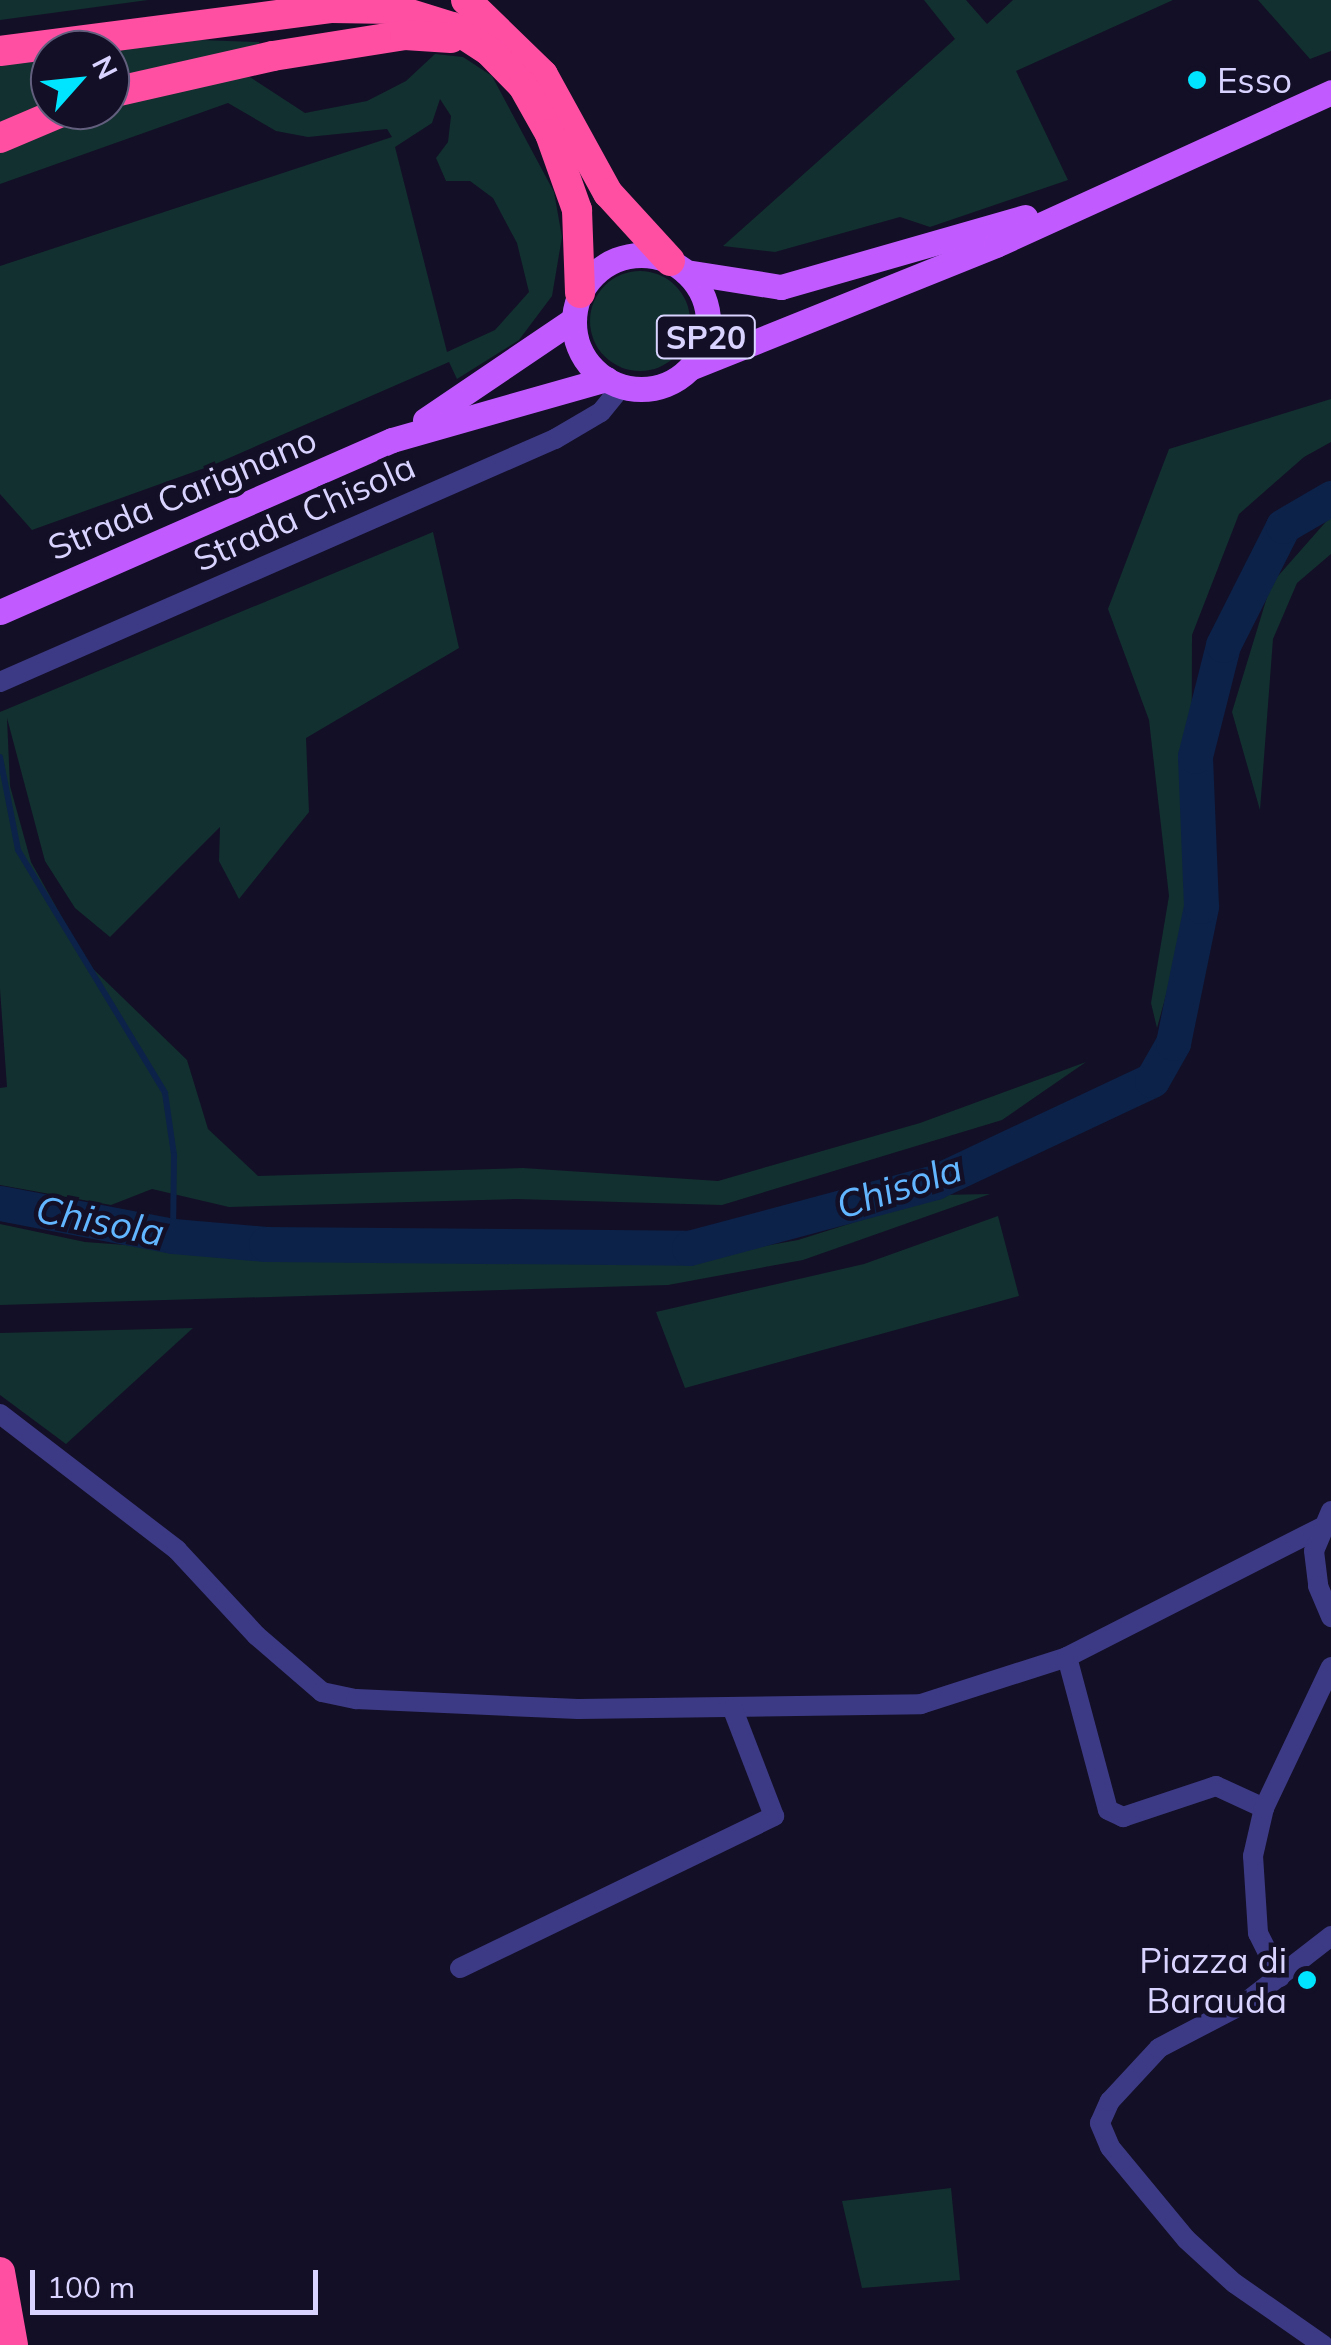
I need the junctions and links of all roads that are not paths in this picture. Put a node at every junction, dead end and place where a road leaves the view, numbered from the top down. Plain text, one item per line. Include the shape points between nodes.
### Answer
1 (244, 0) edge
2 (440, 0) edge
3 (466, 0) edge
4 (0, 32) edge
5 (506, 33) junction
6 (0, 51) edge
7 (509, 72) junction
8 (130, 87) edge
9 (1331, 92) edge
10 (30, 125) edge
11 (0, 138) edge
12 (1087, 200) junction
13 (678, 266) junction
14 (577, 306) junction
15 (690, 368) junction
16 (614, 382) junction
17 (392, 440) junction
18 (0, 612) edge
19 (0, 682) edge
20 (0, 1414) edge
21 (1326, 1520) edge
22 (1331, 1617) edge
23 (1067, 1657) junction
24 (1331, 1668) edge
25 (732, 1710) junction
26 (1264, 1808) junction
27 (1329, 1942) edge
28 (460, 1968) dead end
29 (1280, 1977) junction
30 (0, 2272) edge
31 (12, 2345) edge
32 (1323, 2345) edge

1 - 4 highway
2 - 5 highway
3 - 5 highway
5 - 13 highway via 542,75 608,194
6 - 7 highway via 365,7 452,27
7 - 8 highway via 463,40 405,35 197,69
7 - 14 highway via 538,110 571,187 580,232
9 - 12 main road, SP20
10 - 11 highway
12 - 13 main road, SP20 via 801,284 761,288
12 - 15 main road, SP20 via 996,245
13 - 14 main road, SP20 via 628,255 608,262
13 - 15 main road, SP20 via 698,287 708,324
14 - 16 main road, SP20 via 582,354
14 - 17 main road, SP20
15 - 16 main road, SP20 via 663,385
16 - 17 main road, SP20
16 - 19 street, Strada Chisola via 601,412 555,439
17 - 18 main road, Strada Carignano / SP20
20 - 25 street via 177,1550 257,1636 322,1692
21 - 22 street via 1314,1550
21 - 23 street
23 - 25 street via 921,1704
23 - 26 street via 1108,1810 1122,1817 1216,1786
24 - 26 street
25 - 28 street via 774,1816
26 - 29 street via 1253,1856 1254,1911
27 - 29 street
29 - 32 street via 1200,2030 1159,2048 1110,2101 1100,2123 1110,2147 1186,2239 1234,2283
30 - 31 highway

